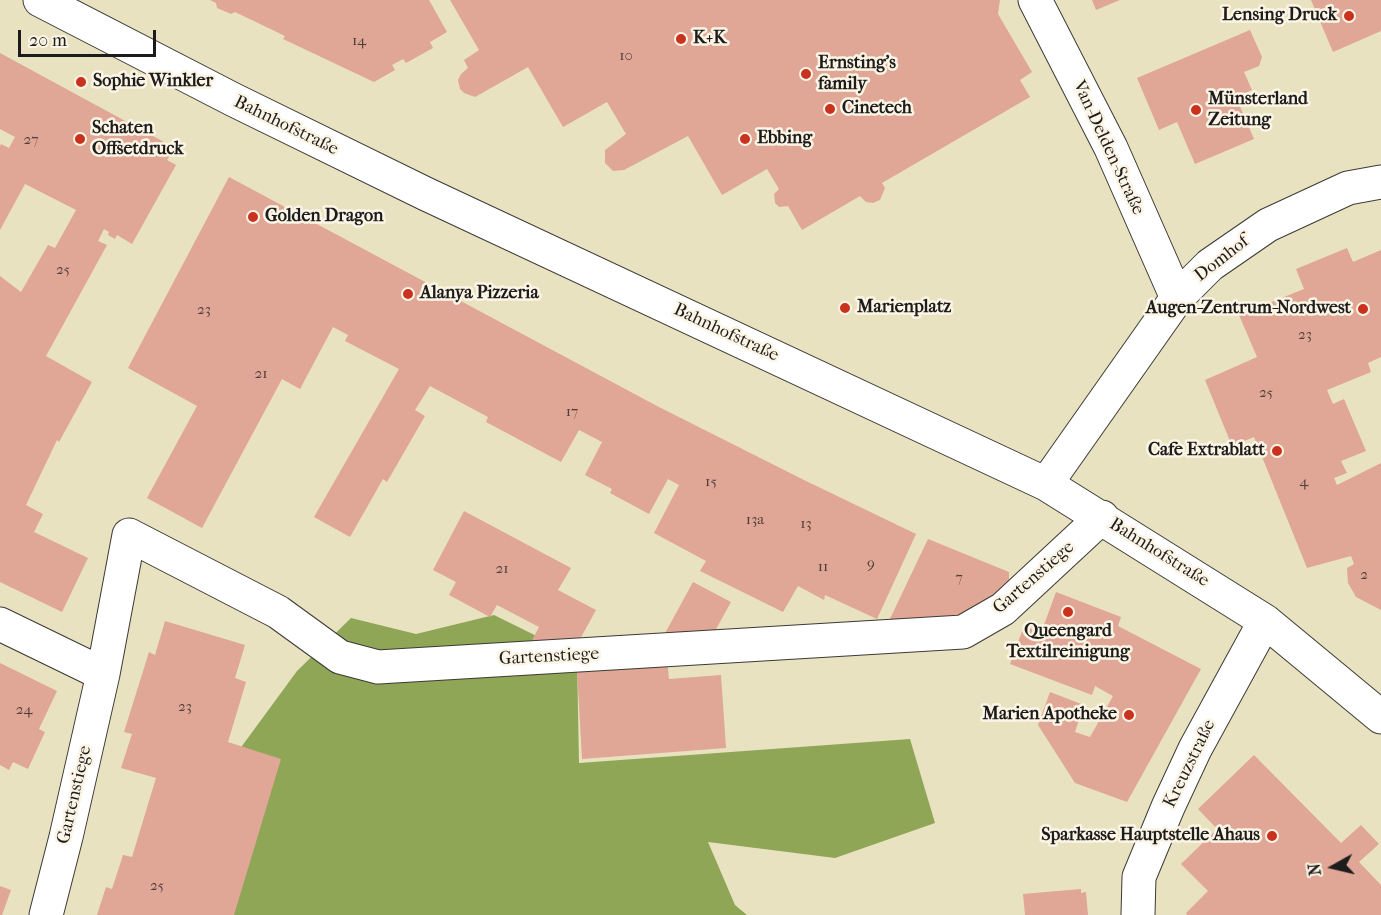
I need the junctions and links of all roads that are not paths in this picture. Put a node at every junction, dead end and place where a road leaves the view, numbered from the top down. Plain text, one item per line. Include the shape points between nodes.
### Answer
1 (40, 0) edge
2 (1035, 0) edge
3 (1381, 182) edge
4 (1177, 298) junction
5 (1046, 484) junction
6 (1102, 517) junction
7 (1265, 621) junction
8 (0, 624) edge
9 (103, 674) junction
10 (1381, 717) edge
11 (46, 915) edge
12 (1138, 915) edge

1 - 5 street, Bahnhofstraße via 426,194
2 - 4 street, Van-Delden-Straße via 1111,148
3 - 4 street, Domhof via 1348,188 1268,225 1210,265
4 - 5 street, Domhof
5 - 6 street, Bahnhofstraße
6 - 7 street, Bahnhofstraße
6 - 9 street, Gartenstiege via 1003,609 963,632 378,667 340,657 278,612 129,535
7 - 10 street, Bahnhofstraße
7 - 12 street, Kreuzstraße via 1168,807 1139,877
8 - 9 street
9 - 11 street, Gartenstiege

